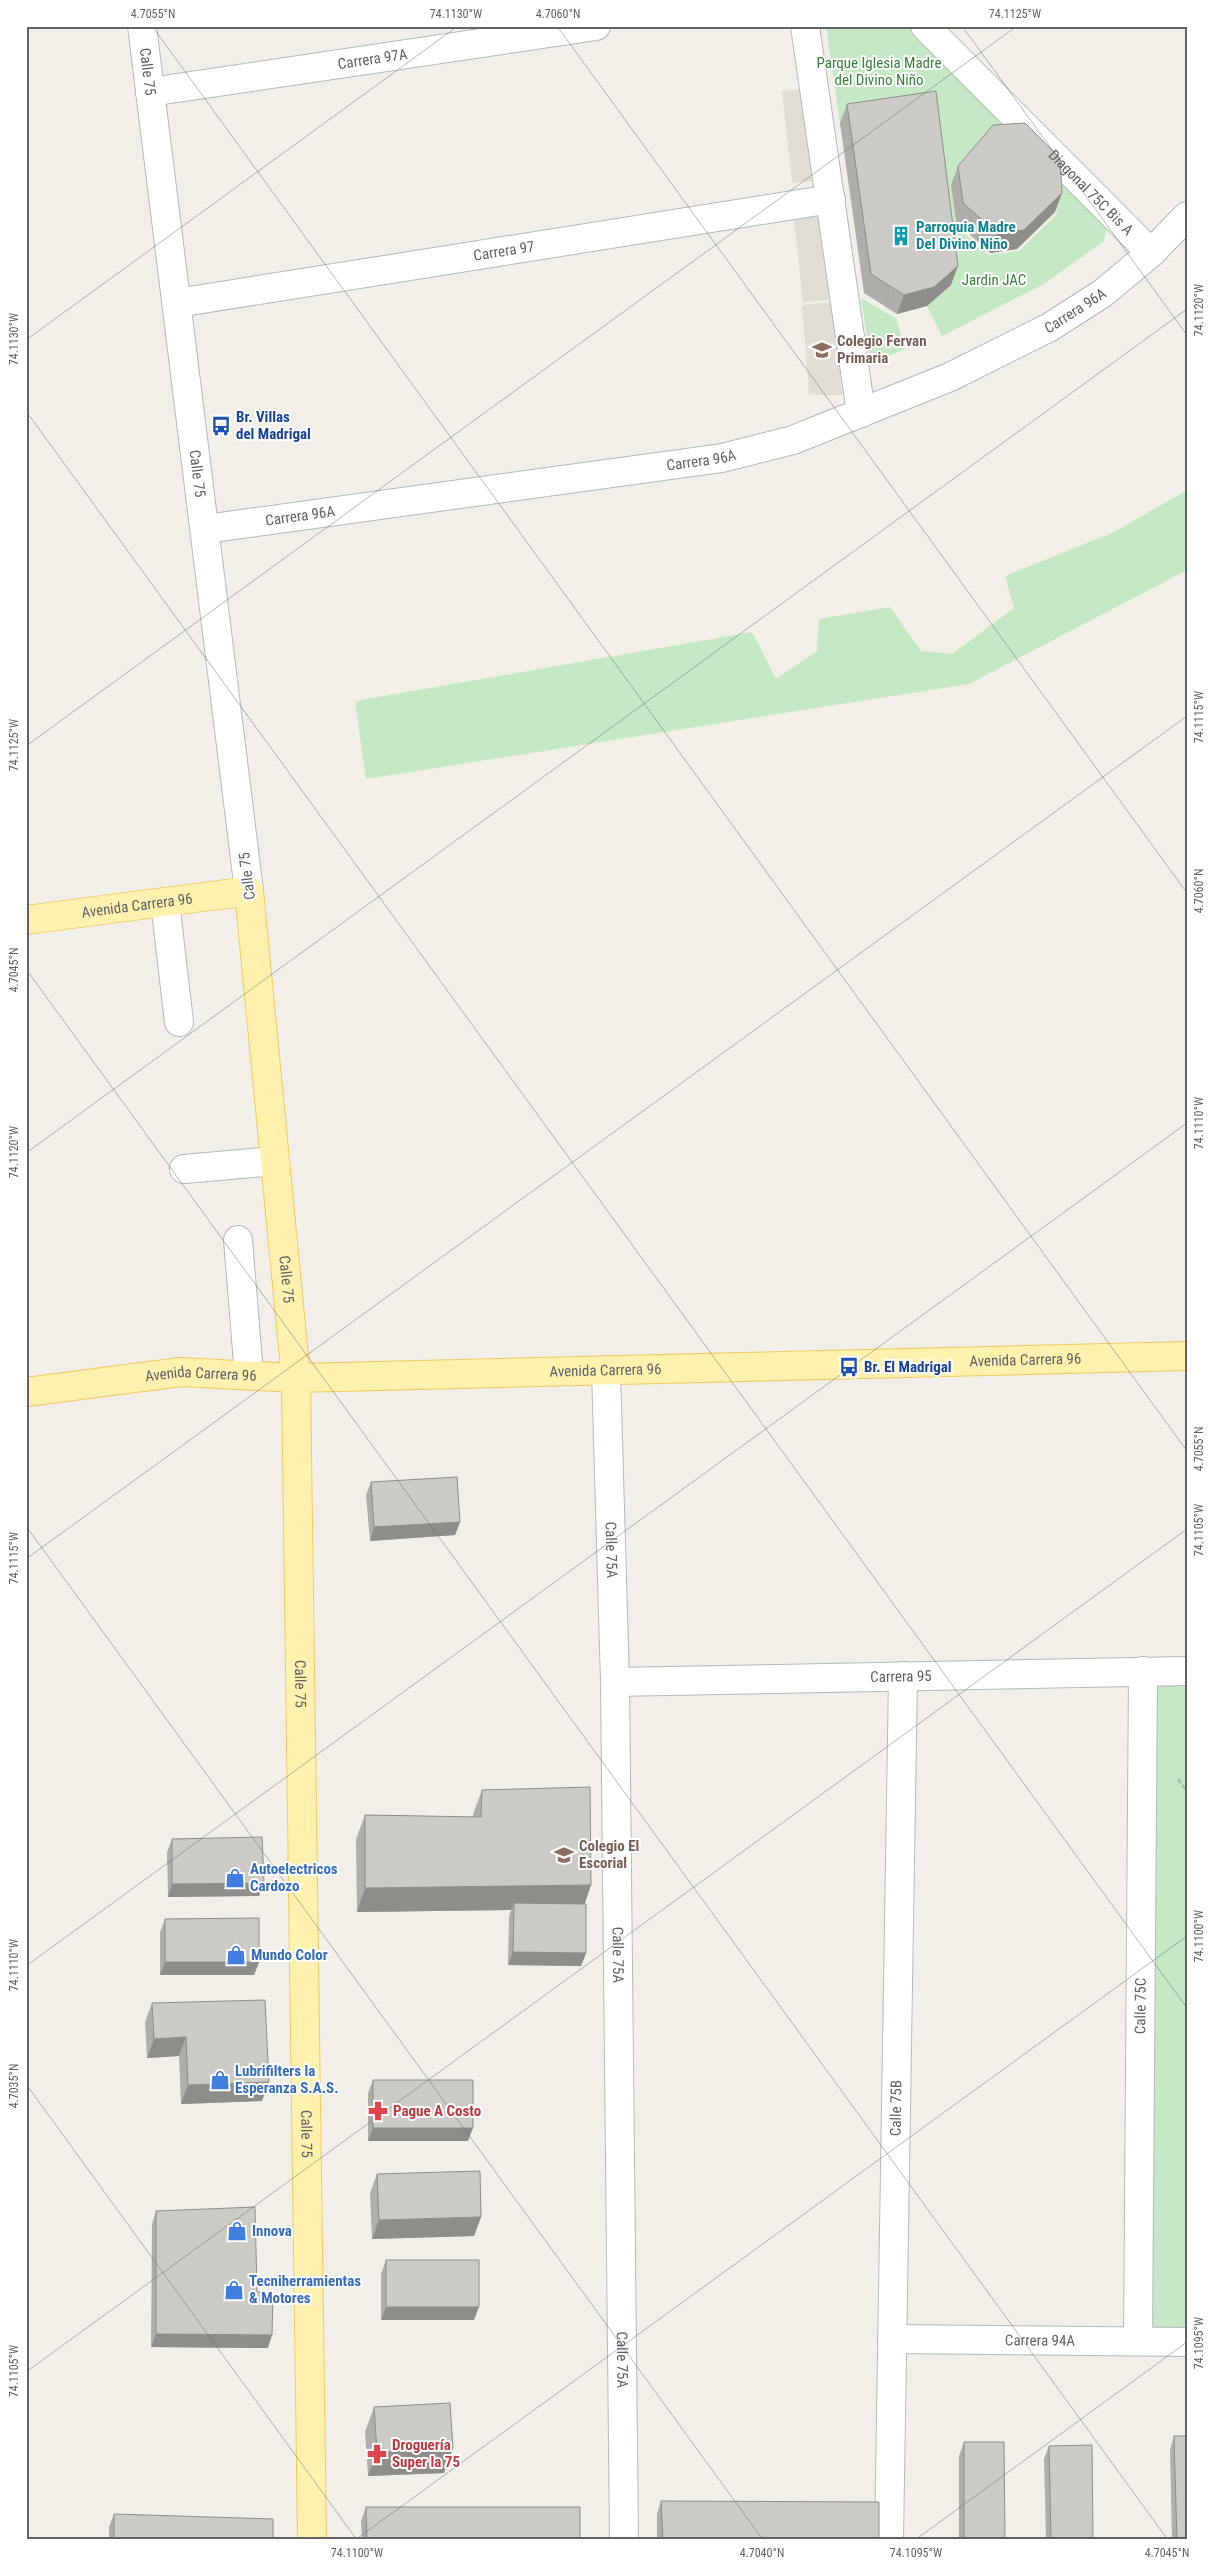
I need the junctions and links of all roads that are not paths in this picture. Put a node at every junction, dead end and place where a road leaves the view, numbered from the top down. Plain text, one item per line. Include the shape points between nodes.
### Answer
1 (142, 26) edge
2 (596, 26) edge
3 (805, 26) edge
4 (925, 26) edge
5 (150, 92) junction
6 (831, 199) junction
7 (1187, 216) edge
8 (1151, 252) junction
9 (177, 304) junction
10 (861, 413) junction
11 (205, 530) junction
12 (249, 891) junction
13 (165, 902) junction
14 (26, 920) edge
15 (179, 1022) dead end
16 (275, 1160) junction
17 (184, 1169) dead end
18 (238, 1240) dead end
19 (1187, 1356) edge
20 (606, 1370) junction
21 (249, 1375) junction
22 (296, 1378) junction
23 (26, 1392) edge
24 (1143, 1671) junction
25 (1187, 1671) edge
26 (902, 1676) junction
27 (615, 1682) junction
28 (892, 2339) junction
29 (1138, 2341) junction
30 (1187, 2342) edge
31 (312, 2540) edge
32 (624, 2540) edge
33 (889, 2540) edge

1 - 5 street, Calle 75
2 - 5 street, Carrera 97A
3 - 6 street
4 - 8 street, Diagonal 75C Bis A
5 - 9 street, Calle 75
6 - 9 street, Carrera 97
6 - 10 street
7 - 8 street, Carrera 96A
8 - 10 street, Carrera 96A via 1103,293 1050,327 950,377
9 - 11 street, Calle 75
10 - 11 street, Carrera 96A via 793,440 722,458
11 - 12 street, Calle 75
12 - 13 main road, Avenida Carrera 96
12 - 16 main road, Calle 75
13 - 14 main road, Avenida Carrera 96
13 - 15 street
16 - 17 street
16 - 22 main road, Calle 75
18 - 21 street
19 - 20 main road, Avenida Carrera 96
20 - 22 main road, Avenida Carrera 96
20 - 27 street, Calle 75A
21 - 22 main road, Avenida Carrera 96
21 - 23 main road, Avenida Carrera 96 via 181,1372
22 - 31 main road, Calle 75
24 - 25 street, Carrera 95
24 - 26 street, Carrera 95
24 - 29 street, Calle 75C
26 - 27 street, Carrera 95
26 - 28 street, Calle 75B
27 - 32 street, Calle 75A
28 - 29 street, Carrera 94A
28 - 33 street, Calle 75B
29 - 30 street, Carrera 94A

